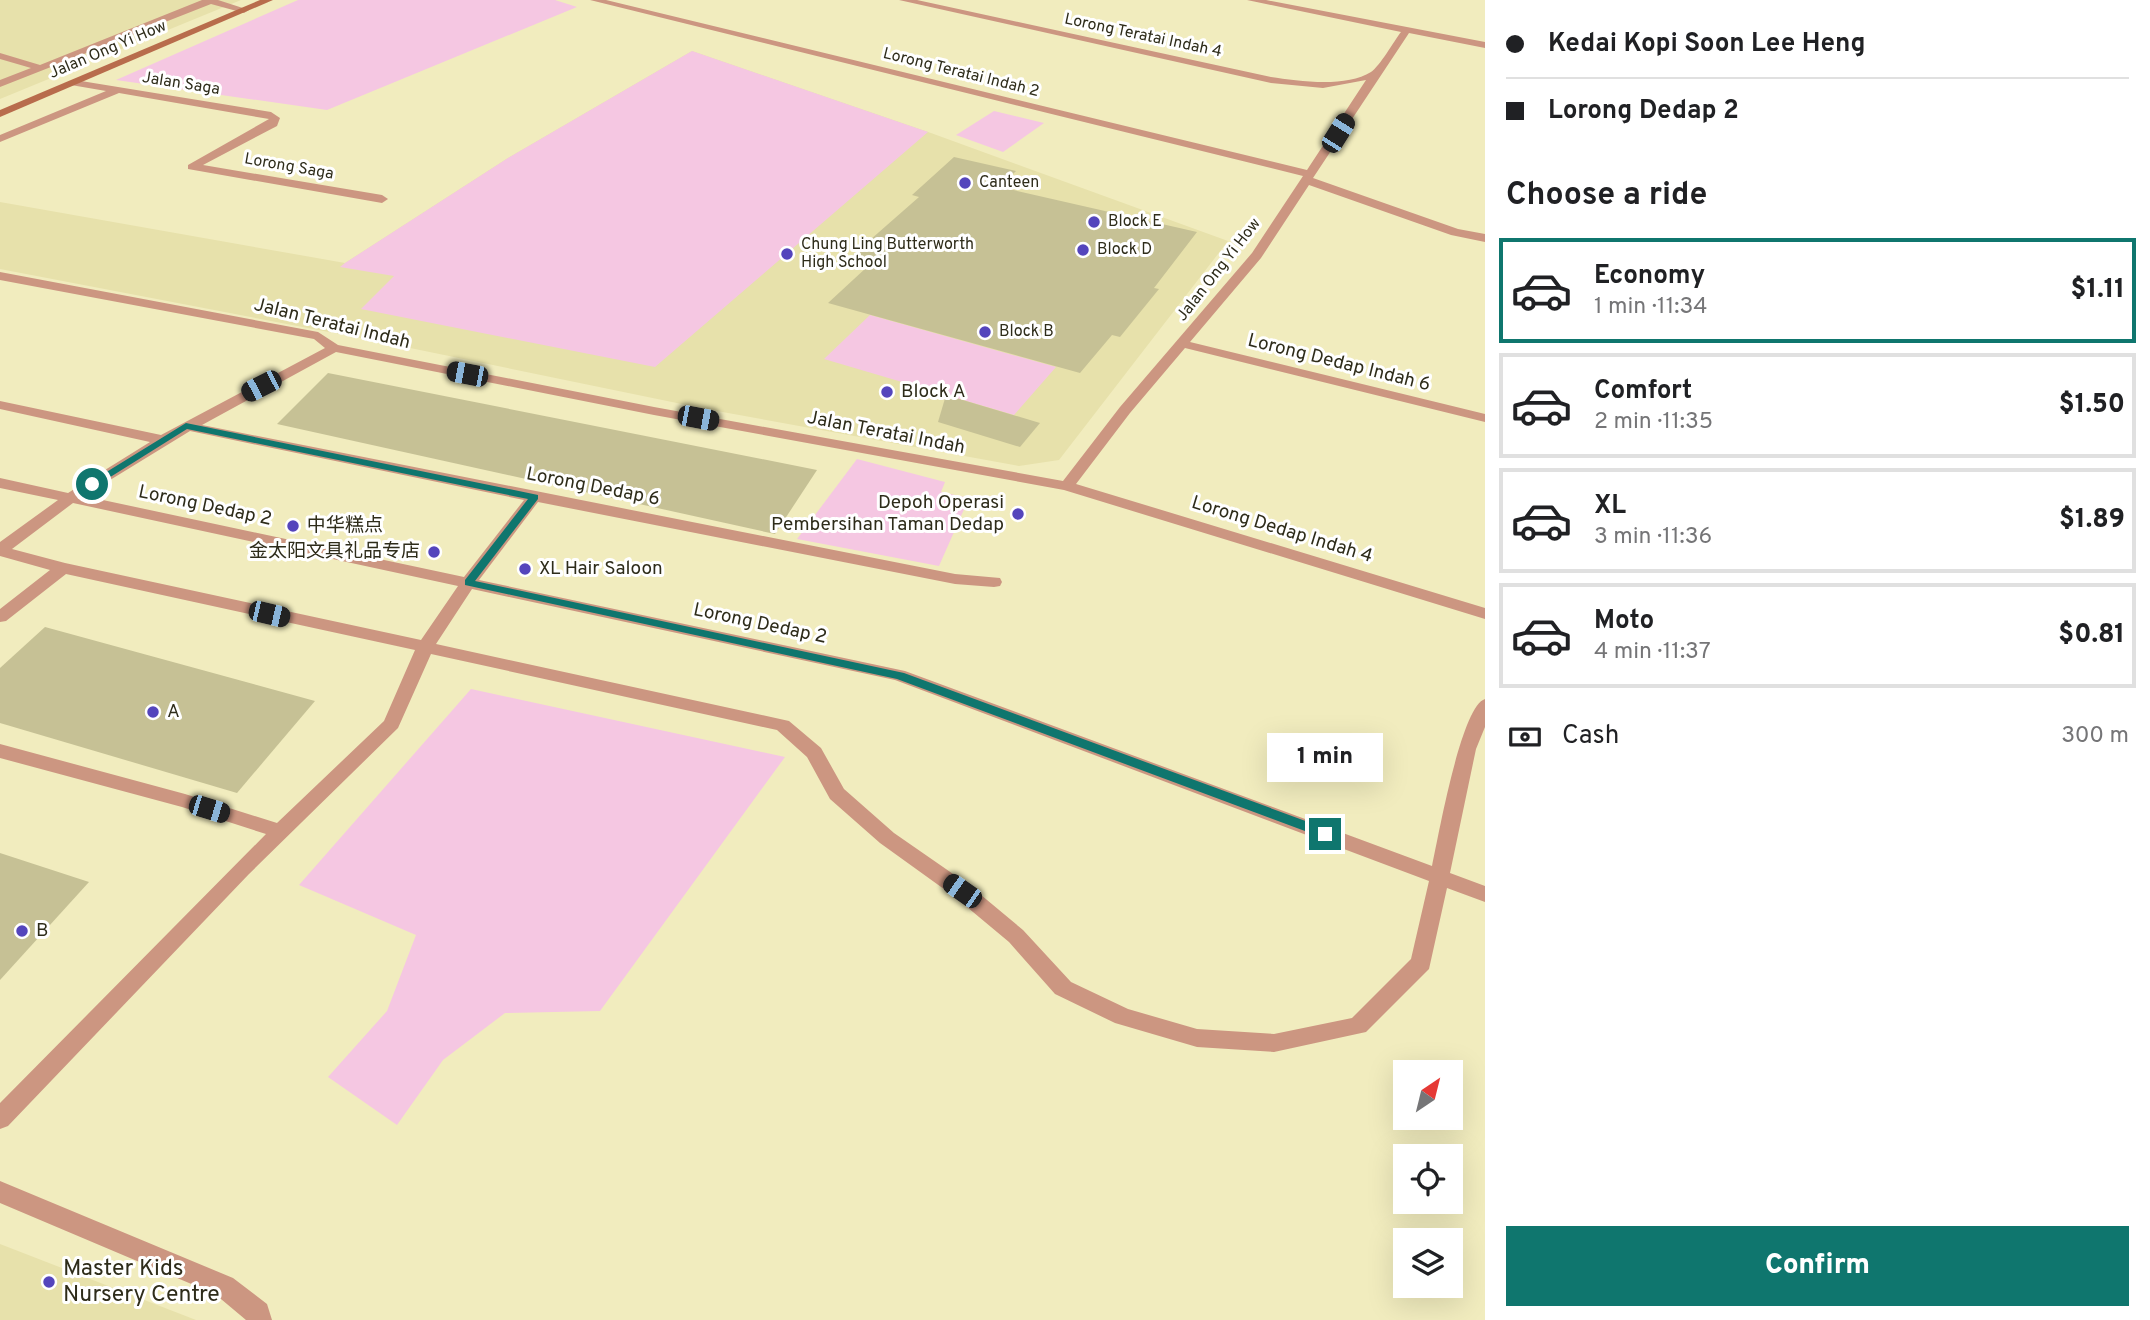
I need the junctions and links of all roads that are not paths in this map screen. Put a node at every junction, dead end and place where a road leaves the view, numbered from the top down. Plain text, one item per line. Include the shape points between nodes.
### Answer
1 (210, 0) edge
2 (268, 0) edge
3 (904, 0) edge
4 (1252, 0) edge
5 (604, 1) edge
6 (244, 10) junction
7 (1407, 30) junction
8 (1485, 45) edge
9 (0, 56) edge
10 (40, 68) junction
11 (1375, 74) junction
12 (75, 83) junction
13 (0, 84) edge
14 (118, 90) junction
15 (0, 114) edge
16 (0, 139) edge
17 (192, 167) joint
18 (1307, 177) junction
19 (382, 199) dead end
20 (1485, 238) edge
21 (0, 276) edge
22 (1183, 344) junction
23 (334, 348) junction
24 (0, 405) edge
25 (1485, 418) edge
26 (186, 426) junction
27 (163, 440) junction
28 (0, 483) edge
29 (1067, 486) junction
30 (534, 497) junction
31 (69, 499) junction
32 (0, 550) edge
33 (62, 568) junction
34 (994, 582) dead end
35 (468, 583) junction
36 (1485, 614) edge
37 (0, 617) edge
38 (424, 649) junction
39 (1485, 705) edge
40 (0, 751) edge
41 (282, 832) junction
42 (1439, 875) junction
43 (1485, 894) edge
44 (0, 1119) edge
45 (0, 1192) edge
46 (259, 1320) edge

1 - 6 street
1 - 10 street, Jalan Ong Yi How
2 - 6 main road, Jalan Ong Yi How
3 - 11 street, Lorong Teratai Indah 4 via 1315,87
4 - 7 street
5 - 18 street, Lorong Teratai Indah 2
6 - 12 main road, Jalan Ong Yi How
7 - 8 street
7 - 11 street, Jalan Ong Yi How
9 - 10 street
10 - 13 street, Jalan Ong Yi How
11 - 18 street, Jalan Ong Yi How
12 - 14 street, Jalan Saga
12 - 15 main road, Jalan Ong Yi How
14 - 16 street
14 - 17 street, Jalan Saga via 275,118 273,124
17 - 19 street, Lorong Saga
18 - 20 street, Lorong Teratai Indah 2 via 1455,232
18 - 22 street, Jalan Ong Yi How via 1257,255
21 - 23 street, Jalan Teratai Indah via 318,336
22 - 25 street, Lorong Dedap Indah 6
22 - 29 street, Jalan Ong Yi How
23 - 26 street
23 - 29 street, Jalan Teratai Indah
24 - 27 street
26 - 27 street
26 - 30 street, Lorong Dedap 6
27 - 31 street
28 - 31 street, Lorong Dedap 2
29 - 36 street, Lorong Dedap Indah 4
30 - 34 street, Lorong Dedap 6 via 955,579
30 - 35 street
31 - 32 street
31 - 35 street, Lorong Dedap 2
32 - 33 street
33 - 37 street
33 - 38 street
35 - 38 street
35 - 42 street, Lorong Dedap 2 via 900,676
38 - 41 street via 392,724
38 - 42 street via 783,725 814,752 837,794 1016,936 1063,988 1123,1017 1197,1038 1274,1043 1358,1026 1421,963
39 - 42 street via 1467,749
40 - 41 street
41 - 44 street
42 - 43 street, Lorong Dedap 2
45 - 46 street via 224,1286 258,1313

